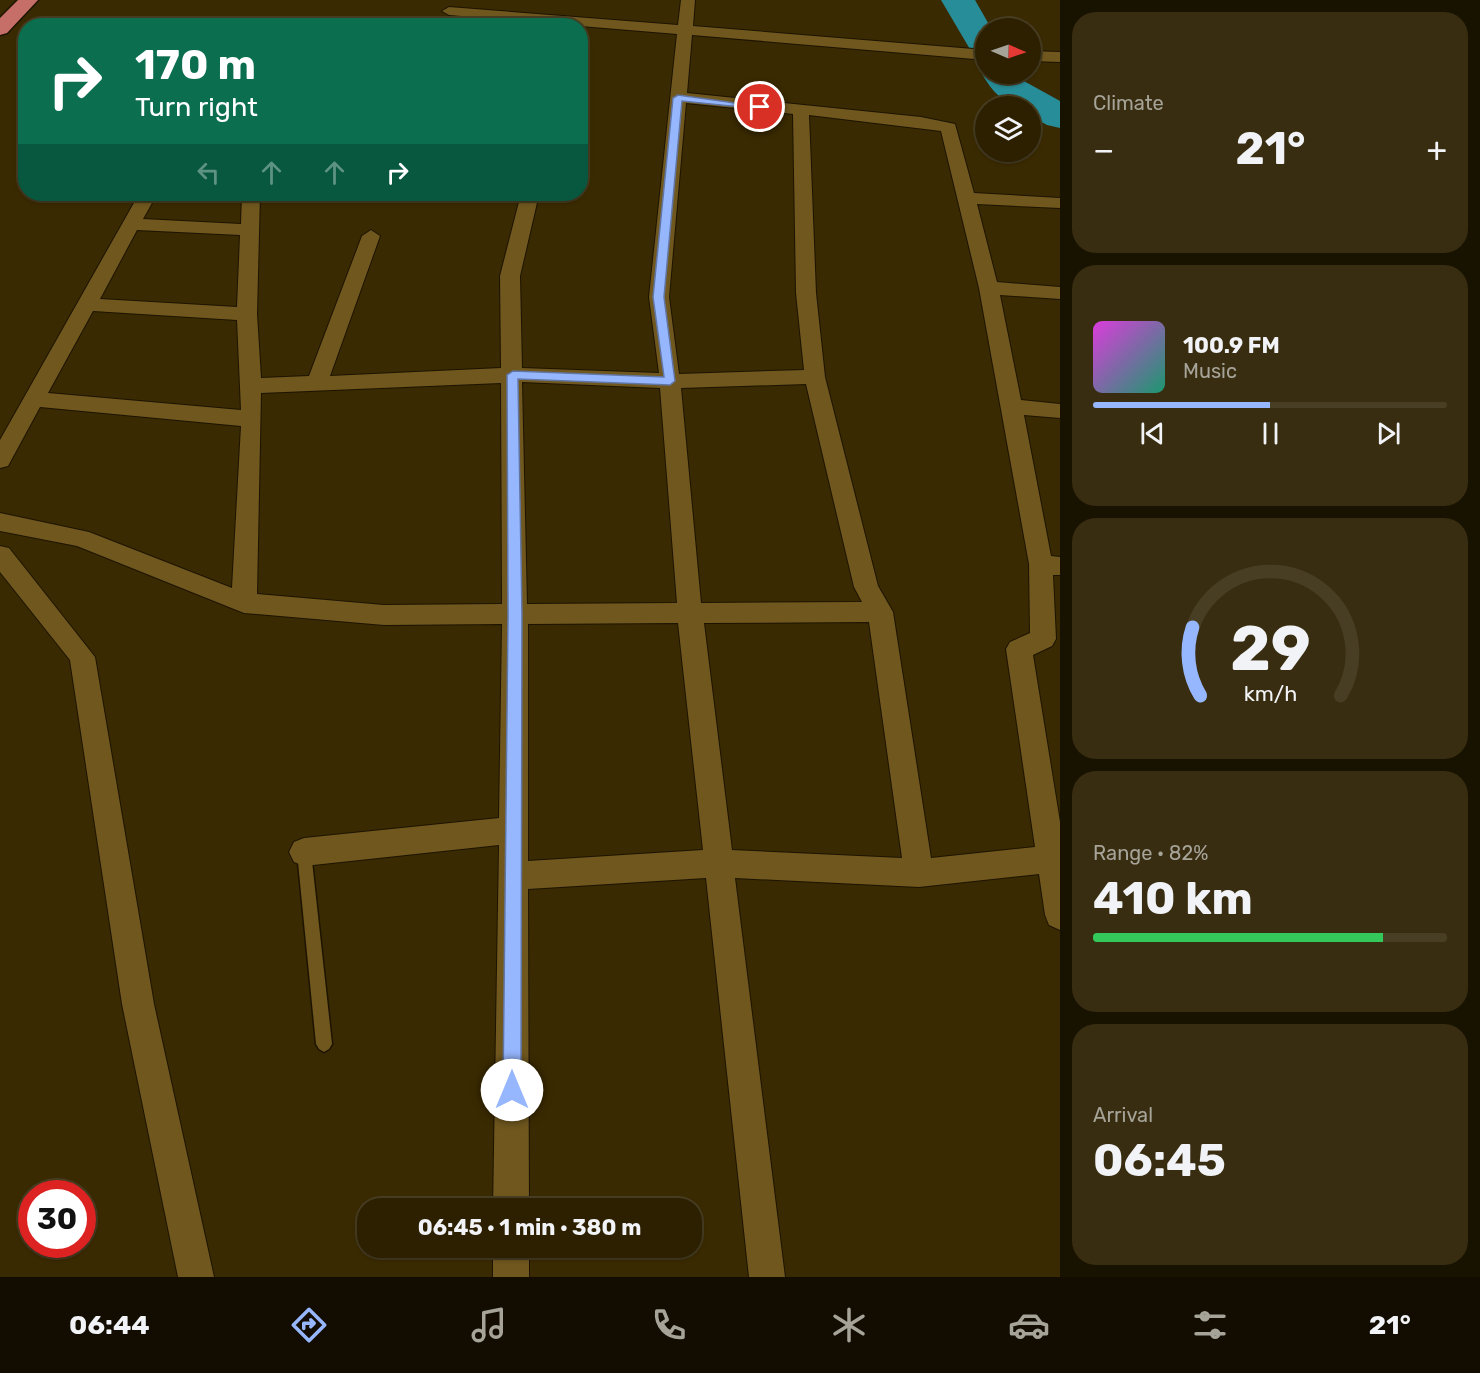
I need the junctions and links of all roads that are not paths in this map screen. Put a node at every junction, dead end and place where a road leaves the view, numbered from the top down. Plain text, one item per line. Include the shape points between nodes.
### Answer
1 (29, 0) edge
2 (688, 0) edge
3 (451, 5) edge
4 (563, 18) edge
5 (588, 21) edge
6 (0, 29) edge
7 (684, 31) junction
8 (975, 55) edge
9 (1041, 56) edge
10 (1060, 57) edge
11 (678, 98) junction
12 (801, 111) junction
13 (968, 198) junction
14 (144, 201) edge
15 (251, 201) edge
16 (528, 201) edge
17 (1060, 203) edge
18 (132, 224) junction
19 (249, 230) junction
20 (370, 236) dead end
21 (989, 288) junction
22 (1060, 293) edge
23 (85, 304) junction
24 (247, 314) junction
25 (513, 375) junction
26 (815, 377) junction
27 (670, 381) junction
28 (317, 383) junction
29 (251, 386) junction
30 (35, 399) junction
31 (1012, 407) junction
32 (1060, 411) edge
33 (252, 419) junction
34 (0, 460) edge
35 (0, 522) edge
36 (0, 555) edge
37 (1050, 565) edge
38 (244, 603) junction
39 (880, 612) junction
40 (515, 615) junction
41 (690, 615) junction
42 (513, 830) junction
43 (304, 852) joint
44 (1055, 860) edge
45 (719, 863) junction
46 (919, 873) junction
47 (513, 876) junction
48 (1060, 915) edge
49 (324, 1044) dead end
50 (511, 1198) edge
51 (511, 1258) edge
52 (196, 1277) edge
53 (511, 1277) edge
54 (767, 1277) edge

1 - 6 highway
2 - 7 street
3 - 4 street
5 - 7 street
7 - 8 street
7 - 11 street
9 - 10 street
11 - 12 street
11 - 27 street via 658,297
12 - 13 street via 949,128
12 - 26 street via 806,293
13 - 17 street
13 - 21 street
14 - 18 street
15 - 19 street
16 - 25 street via 510,276
18 - 19 street
18 - 23 street
19 - 24 street
20 - 28 street
21 - 22 street
21 - 31 street
23 - 24 street
23 - 30 street
24 - 29 street
25 - 27 street
25 - 28 street
25 - 40 street
26 - 27 street
26 - 39 street via 867,587
27 - 41 street
28 - 29 street
29 - 33 street
30 - 33 street
30 - 34 street
31 - 32 street
31 - 37 street
33 - 38 street
35 - 38 street via 81,538
36 - 52 street via 82,657 138,1004
37 - 44 street via 1043,639 1019,649
38 - 40 street via 384,615
39 - 41 street
39 - 46 street
40 - 41 street
40 - 42 street
41 - 45 street
42 - 43 street
42 - 47 street
43 - 49 lane
44 - 46 street
44 - 48 street
45 - 46 street
45 - 47 street
45 - 54 street
47 - 50 street
51 - 53 street

